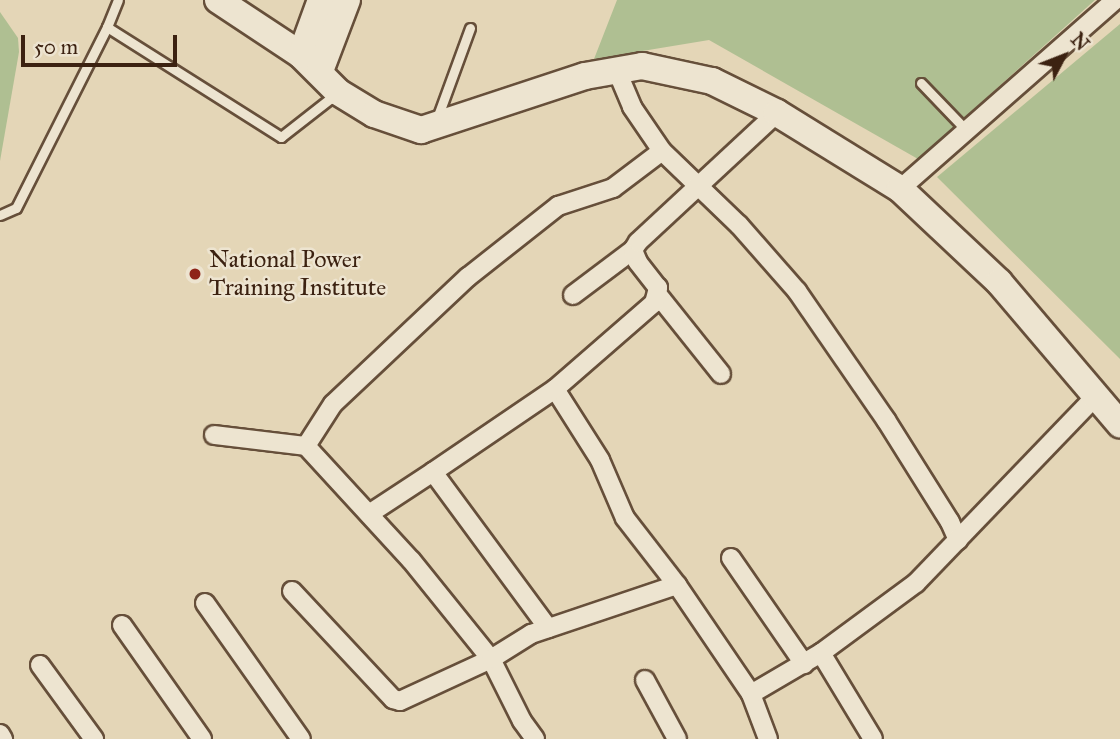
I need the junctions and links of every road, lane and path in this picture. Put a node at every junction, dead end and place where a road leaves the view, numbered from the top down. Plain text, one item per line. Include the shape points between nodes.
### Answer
1 (118, 0) edge
2 (218, 0) edge
3 (321, 0) edge
4 (347, 0) edge
5 (1115, 0) edge
6 (107, 27) junction
7 (470, 28) dead end
8 (310, 63) junction
9 (617, 71) junction
10 (921, 83) dead end
11 (338, 92) junction
12 (777, 113) junction
13 (434, 126) junction
14 (966, 130) junction
15 (662, 151) junction
16 (698, 189) junction
17 (900, 189) junction
18 (0, 215) edge
19 (633, 250) junction
20 (573, 295) dead end
21 (658, 295) junction
22 (721, 374) dead end
23 (555, 389) junction
24 (1095, 397) junction
25 (1120, 424) edge
26 (215, 435) dead end
27 (306, 446) junction
28 (433, 472) junction
29 (369, 514) junction
30 (958, 540) junction
31 (732, 558) dead end
32 (677, 585) junction
33 (292, 591) dead end
34 (205, 603) dead end
35 (122, 625) dead end
36 (548, 628) junction
37 (821, 653) junction
38 (491, 659) junction
39 (804, 664) junction
40 (40, 666) dead end
41 (645, 680) dead end
42 (751, 694) junction
43 (0, 734) edge
44 (3, 739) edge
45 (94, 739) edge
46 (202, 739) edge
47 (302, 739) edge
48 (535, 739) edge
49 (677, 739) edge
50 (768, 739) edge
51 (873, 739) edge

1 - 6 lane
2 - 8 main road
3 - 8 main road
4 - 8 main road
5 - 14 street
6 - 11 lane via 281,137
6 - 18 lane via 16,208
7 - 13 lane
8 - 11 main road
9 - 12 main road via 642,66 712,80
9 - 13 main road via 585,76
9 - 15 street via 632,107
10 - 14 lane
11 - 13 main road via 373,114 421,130
12 - 16 street
12 - 17 main road
14 - 17 street
15 - 16 street
15 - 27 street via 613,188 558,206 468,277 333,404
16 - 19 street
16 - 30 street via 740,225 797,291 886,419
17 - 24 main road via 999,282
19 - 20 street
19 - 21 street
21 - 22 street
21 - 23 street
23 - 28 street
23 - 32 street via 600,460 625,518
24 - 25 main road
24 - 30 street
26 - 27 street
27 - 29 street
28 - 29 street
28 - 36 street
29 - 38 street
30 - 37 street via 916,583
31 - 39 street
32 - 36 street
32 - 42 street
33 - 38 street via 396,701
34 - 47 street
35 - 46 street
36 - 38 street
37 - 39 street
37 - 51 street
38 - 48 street
39 - 42 street
40 - 45 street
41 - 49 street
42 - 50 street
43 - 44 street

